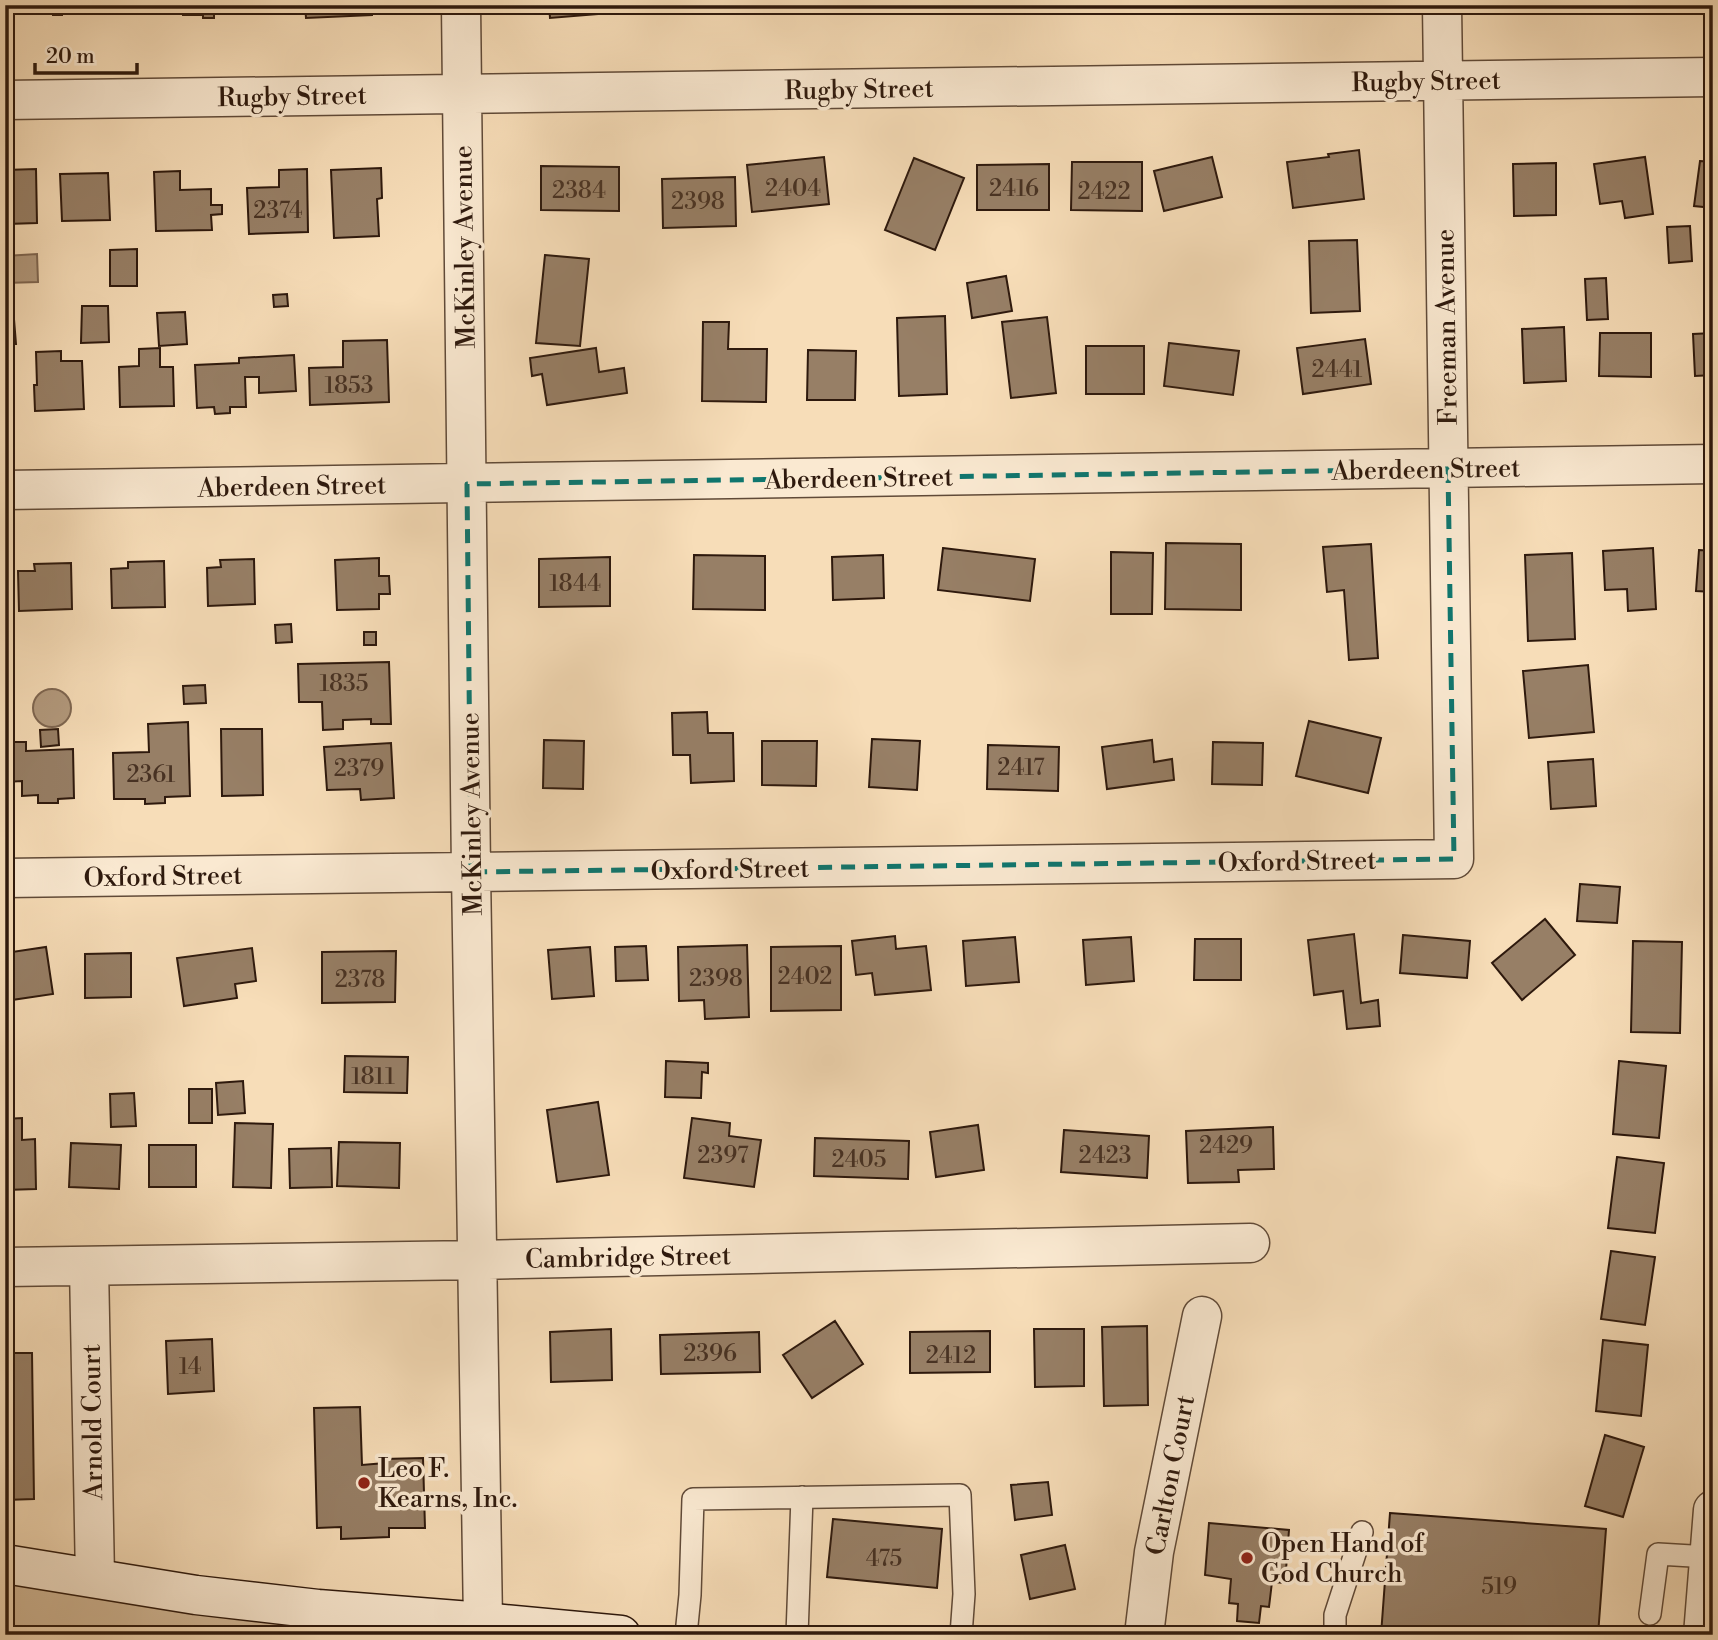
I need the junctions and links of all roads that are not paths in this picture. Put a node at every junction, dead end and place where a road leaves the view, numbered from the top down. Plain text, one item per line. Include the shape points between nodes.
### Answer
1 (461, 5) edge
2 (1442, 5) edge
3 (1713, 77) edge
4 (1443, 81) junction
5 (462, 94) junction
6 (5, 100) edge
7 (1713, 464) edge
8 (1448, 469) junction
9 (467, 484) junction
10 (5, 490) edge
11 (1454, 859) joint
12 (471, 872) junction
13 (5, 878) edge
14 (1250, 1243) dead end
15 (478, 1260) junction
16 (89, 1266) junction
17 (5, 1267) edge
18 (1202, 1316) dead end
19 (803, 1497) junction
20 (1713, 1510) edge
21 (1362, 1532) dead end
22 (1709, 1557) junction
23 (5, 1564) edge
24 (95, 1578) junction
25 (1650, 1614) dead end
26 (483, 1622) junction
27 (1706, 1628) edge
28 (601, 1634) edge
29 (686, 1635) edge
30 (797, 1635) edge
31 (961, 1635) edge
32 (1144, 1635) edge
33 (1335, 1635) edge

1 - 5 street, McKinley Avenue
2 - 4 street, Freeman Avenue
3 - 4 street, Rugby Street
4 - 5 street, Rugby Street
4 - 8 street, Freeman Avenue
5 - 6 street, Rugby Street
5 - 9 street, McKinley Avenue
7 - 8 street, Aberdeen Street
8 - 9 street, Aberdeen Street
8 - 11 street, Freeman Avenue
9 - 10 street, Aberdeen Street
9 - 12 street, McKinley Avenue
11 - 12 street, Oxford Street
12 - 13 street, Oxford Street
12 - 15 street, McKinley Avenue
14 - 15 street, Cambridge Street
15 - 16 street, Cambridge Street
15 - 26 street, McKinley Avenue
16 - 17 street, Cambridge Street
16 - 24 street, Arnold Court
18 - 32 street, Carlton Court via 1157,1539
19 - 29 lane via 693,1499
19 - 30 lane
19 - 31 lane via 960,1495
20 - 22 street
21 - 33 lane via 1335,1615
22 - 25 lane via 1658,1554
22 - 27 street
23 - 24 street
24 - 26 street via 318,1609
26 - 28 street

